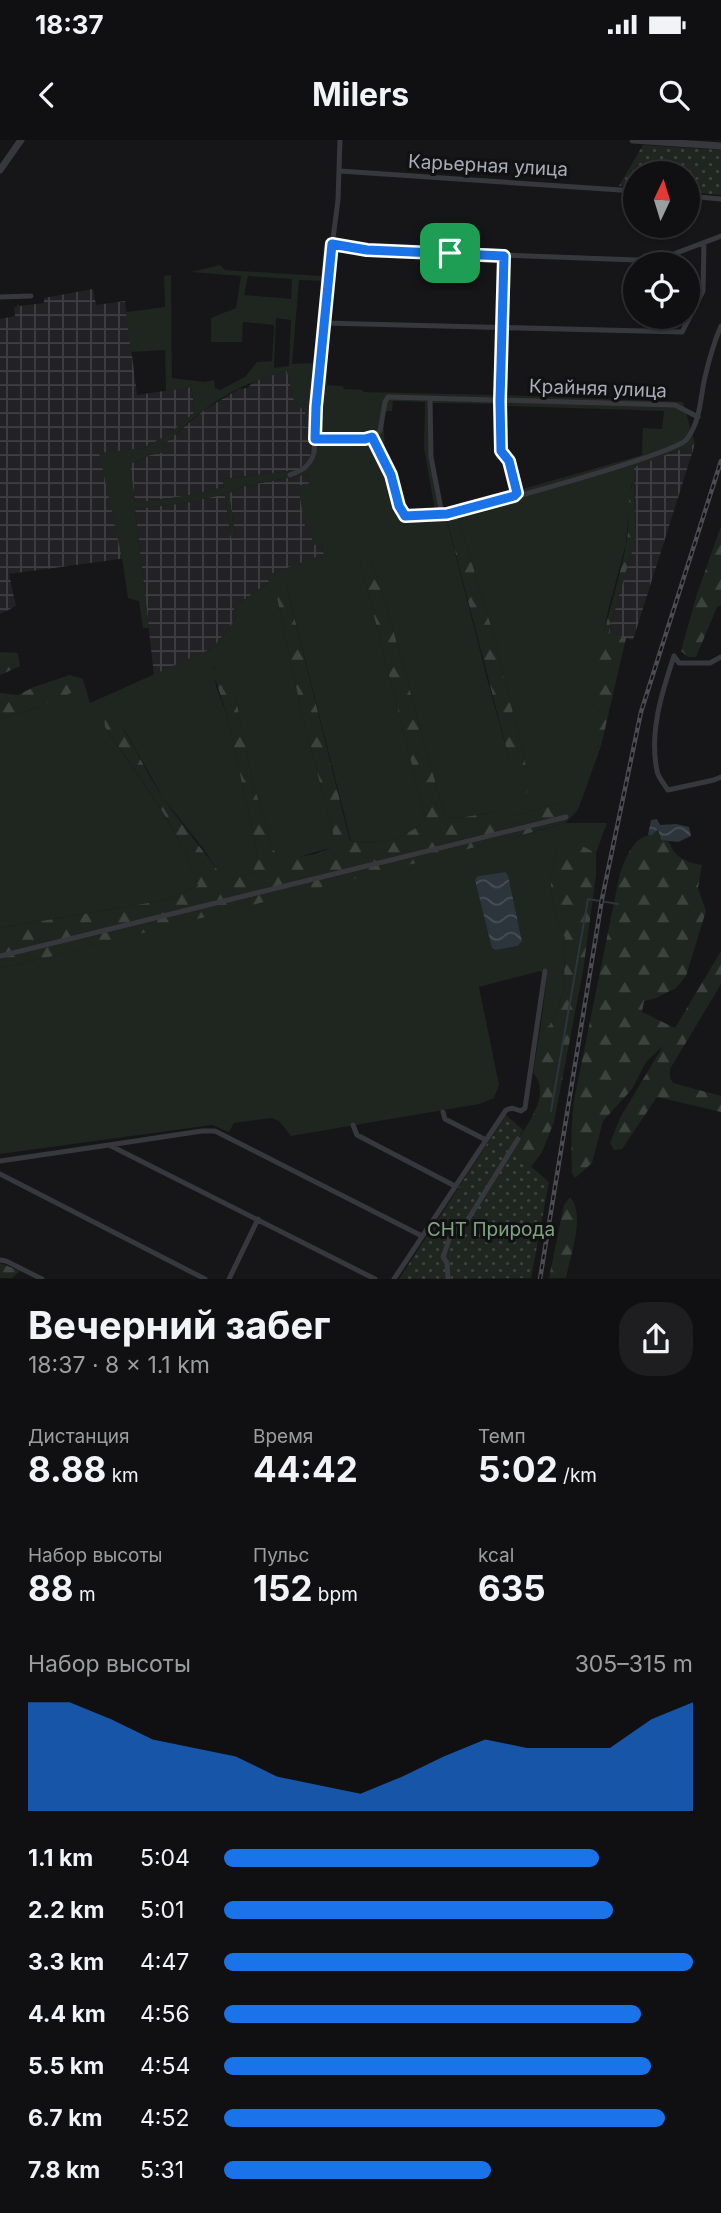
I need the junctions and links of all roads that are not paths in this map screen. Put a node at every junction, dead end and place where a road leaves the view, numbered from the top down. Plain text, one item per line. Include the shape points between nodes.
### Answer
1 (21, 140) edge
2 (340, 140) edge
3 (633, 140) edge
4 (721, 146) edge
5 (0, 170) edge
6 (340, 171) junction
7 (623, 190) edge
8 (700, 197) edge
9 (721, 199) edge
10 (721, 236) edge
11 (704, 243) junction
12 (332, 244) junction
13 (504, 256) junction
14 (30, 296) dead end
15 (0, 297) edge
16 (324, 323) junction
17 (502, 326) junction
18 (721, 326) edge
19 (430, 399) junction
20 (500, 401) junction
21 (698, 417) junction
22 (372, 437) junction
23 (315, 439) junction
24 (290, 475) dead end
25 (514, 496) junction
26 (442, 514) junction
27 (721, 657) edge
28 (721, 777) edge
29 (566, 817) dead end
30 (0, 956) edge
31 (545, 971) dead end
32 (443, 1112) dead end
33 (353, 1125) dead end
34 (518, 1139) dead end
35 (485, 1140) junction
36 (109, 1145) junction
37 (0, 1161) edge
38 (0, 1174) edge
39 (455, 1186) junction
40 (258, 1219) junction
41 (422, 1236) junction
42 (0, 1260) edge
43 (42, 1279) edge
44 (205, 1279) edge
45 (229, 1279) edge
46 (376, 1279) edge
47 (394, 1279) edge
48 (448, 1279) edge

1 - 5 street
2 - 6 street
3 - 4 street
6 - 7 street, Карьерная улица
6 - 12 street
8 - 9 street
10 - 11 street
11 - 13 street via 671,255 636,260
11 - 17 street via 703,291 682,332
12 - 13 street via 367,250
12 - 16 street
13 - 17 street
14 - 15 street
16 - 17 street
16 - 23 street
17 - 20 street
18 - 21 street
19 - 20 street, Крайняя улица
19 - 22 street, Крайняя улица via 388,397 380,431
19 - 26 street via 431,457
20 - 21 street, Крайняя улица via 675,405
20 - 25 street via 501,451 509,461
21 - 25 street via 686,441 664,452
22 - 23 street
22 - 26 street via 405,516
23 - 24 street via 310,464
25 - 26 street
27 - 28 street via 710,663 679,663 674,656 655,728 656,772 668,790
29 - 30 street
31 - 35 street via 525,1108 506,1110
32 - 35 street via 445,1119
33 - 39 street via 357,1135
34 - 48 street via 467,1221 450,1237 443,1257
35 - 39 street
36 - 37 street
36 - 40 street
36 - 41 street via 215,1131
38 - 44 street
39 - 41 street
40 - 45 street
40 - 46 street
41 - 47 street
42 - 43 street

